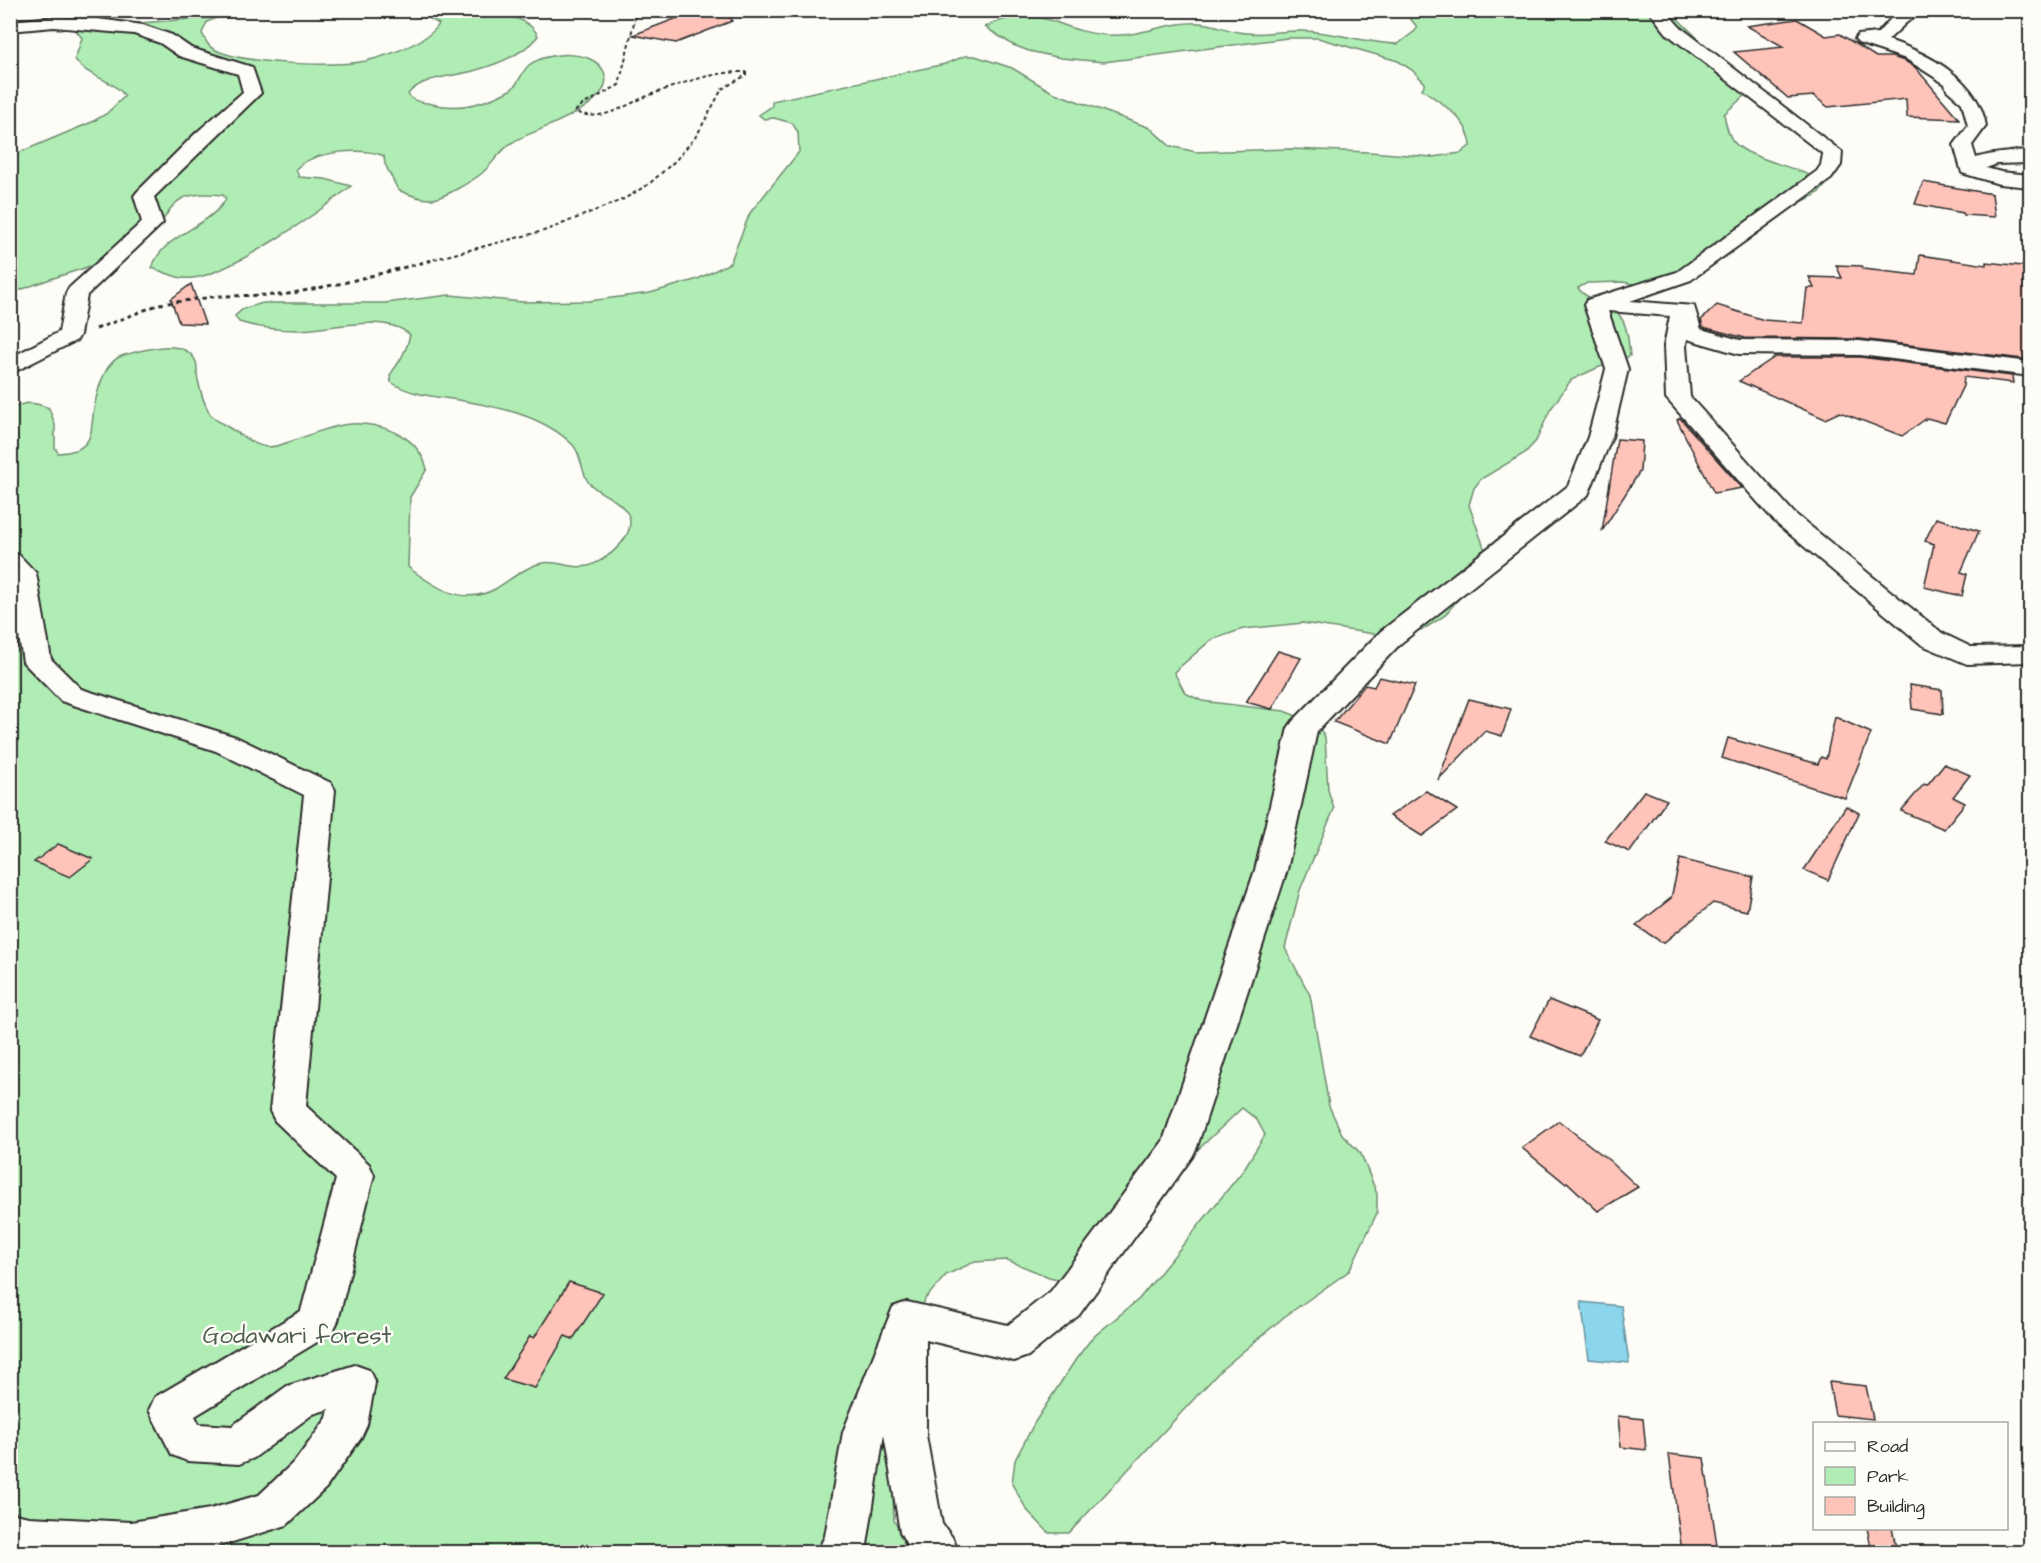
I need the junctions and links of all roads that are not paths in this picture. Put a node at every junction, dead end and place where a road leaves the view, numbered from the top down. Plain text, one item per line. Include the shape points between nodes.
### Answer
1 (1656, 10) edge
2 (1916, 10) edge
3 (10, 26) edge
4 (2031, 155) edge
5 (1968, 163) junction
6 (2031, 181) edge
7 (1594, 305) junction
8 (1686, 311) junction
9 (10, 367) edge
10 (2031, 369) edge
11 (10, 561) edge
12 (2031, 654) edge
13 (907, 1319) junction
14 (10, 1533) edge
15 (839, 1552) edge
16 (937, 1552) edge

1 - 7 street via 1673,30 1833,152 1832,165 1824,175 1684,276
2 - 5 street via 1899,20 1890,34 1864,39 1915,56 1969,97 1977,126 1963,145
3 - 9 street via 54,22 137,29 166,39 186,52 246,71 252,93 144,196 153,223 78,293 69,335
4 - 5 street
5 - 6 street via 1969,169 1999,178
7 - 8 street
7 - 13 street via 1617,369 1600,437 1579,490 1391,637 1303,728 1271,870 1179,1147 1065,1303 1014,1344
8 - 10 street via 1691,333 1739,347 1860,348
8 - 12 street via 1680,319 1675,346 1678,398 1785,518 1932,639 1967,656
11 - 14 street via 23,573 38,662 71,695 226,744 320,790 288,1110 356,1176 318,1321 169,1410 187,1443 239,1445 301,1399 355,1383 346,1425 311,1474 272,1511 210,1529 131,1543
13 - 15 street via 864,1432 845,1545
13 - 16 street via 905,1435 922,1532

